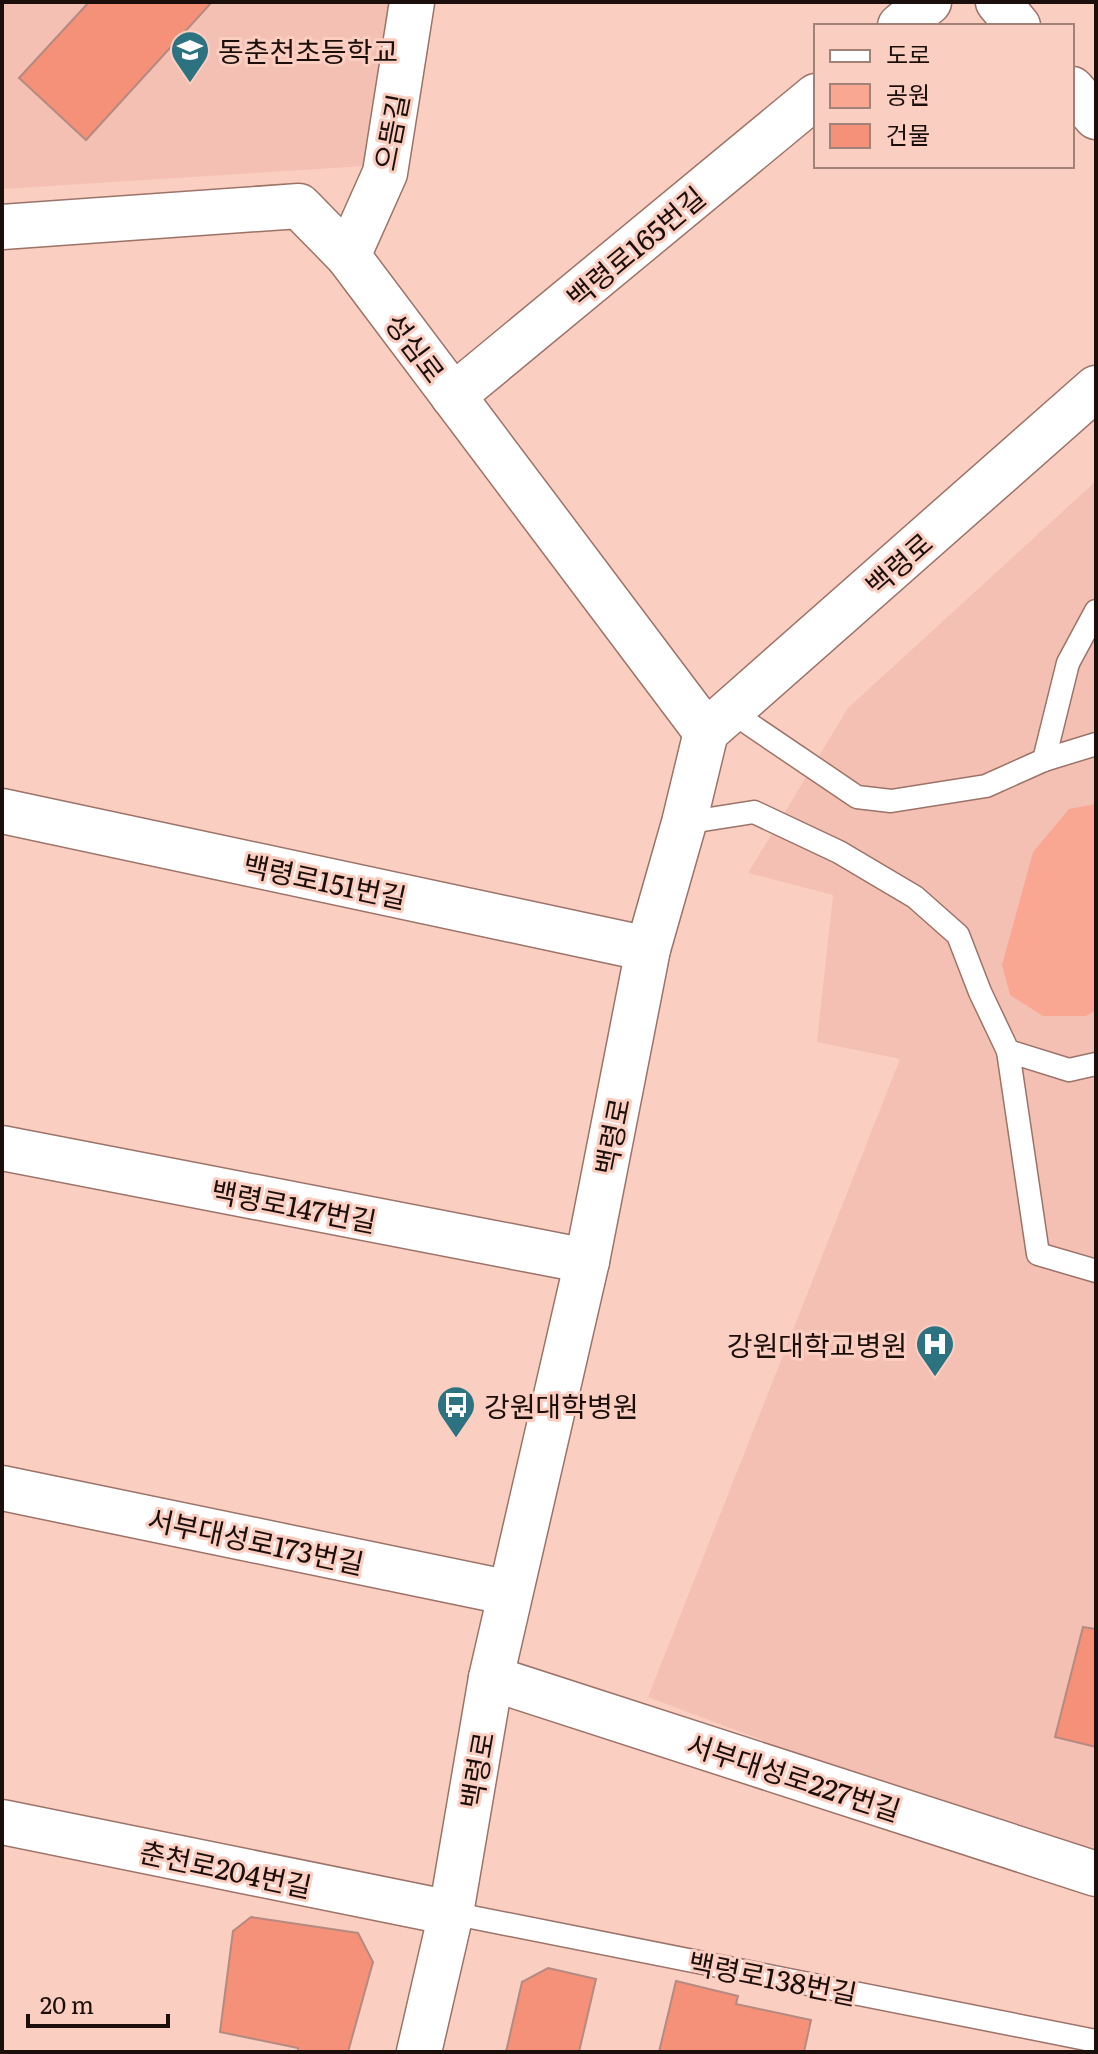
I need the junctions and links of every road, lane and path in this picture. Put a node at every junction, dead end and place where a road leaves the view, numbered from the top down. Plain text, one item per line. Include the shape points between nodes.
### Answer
1 (929, 2) edge
2 (998, 2) edge
3 (418, 9) edge
4 (902, 24) edge
5 (1016, 24) edge
6 (1074, 91) edge
7 (814, 98) edge
8 (1096, 117) edge
9 (2, 227) edge
10 (348, 256) junction
11 (1096, 388) edge
12 (453, 396) junction
13 (1096, 611) edge
14 (718, 722) junction
15 (1096, 744) edge
16 (1044, 760) junction
17 (2, 811) edge
18 (684, 823) junction
19 (648, 949) junction
20 (1008, 1051) junction
21 (1096, 1064) edge
22 (2, 1148) edge
23 (587, 1261) junction
24 (1096, 1271) edge
25 (2, 1488) edge
26 (510, 1593) junction
27 (491, 1678) junction
28 (2, 1822) edge
29 (1096, 1874) edge
30 (451, 1913) junction
31 (1096, 2041) edge
32 (419, 2052) edge

1 - 4 street
2 - 5 street
3 - 10 street, 으뜸길 via 385,173
6 - 8 street
7 - 12 street, 백령로165번길
9 - 10 street, 성심로 via 299,206
10 - 12 street, 성심로
11 - 14 street, 백령로
12 - 14 street, 성심로
13 - 16 lane via 1068,663
14 - 16 lane via 857,797 891,801 986,786
14 - 18 street, 백령로
15 - 16 lane
17 - 19 street, 백령로151번길
18 - 19 street, 백령로
18 - 20 lane via 754,812 839,852 915,897 958,935
19 - 23 street, 백령로
20 - 21 lane via 1069,1070
20 - 24 lane via 1038,1254
22 - 23 street, 백령로147번길
23 - 26 street, 백령로
25 - 26 street, 서부대성로173번길
26 - 27 street, 백령로
27 - 29 street, 서부대성로227번길
27 - 30 street, 백령로
28 - 30 street, 춘천로204번길
30 - 31 lane, 백령로138번길
30 - 32 street, 백령로

